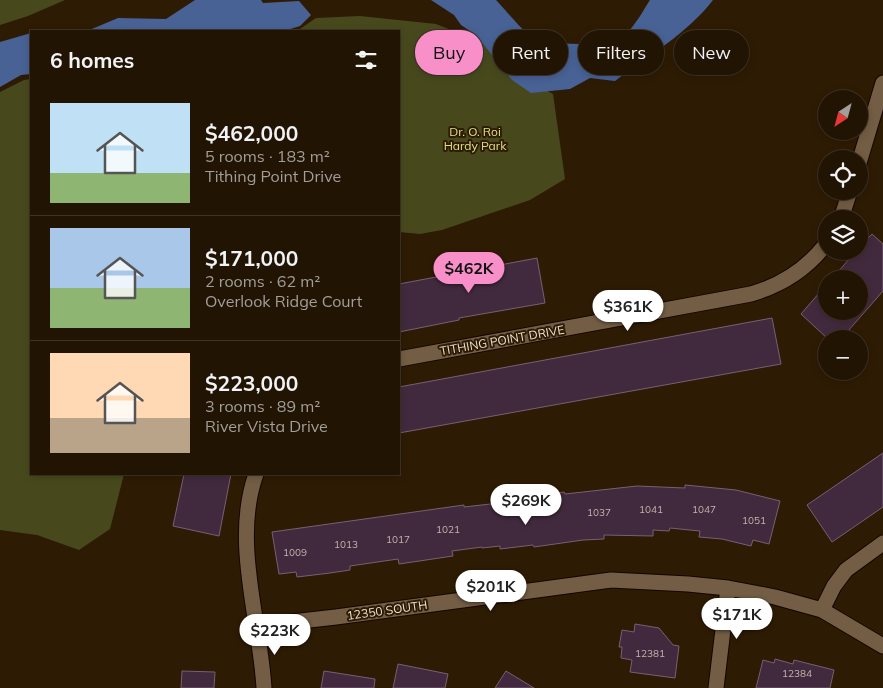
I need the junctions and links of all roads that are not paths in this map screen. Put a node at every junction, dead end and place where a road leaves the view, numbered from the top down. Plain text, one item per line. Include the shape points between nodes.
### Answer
1 (883, 83) edge
2 (863, 150) edge
3 (818, 253) edge
4 (400, 359) edge
5 (256, 475) edge
6 (883, 542) edge
7 (728, 588) junction
8 (822, 610) junction
9 (256, 626) junction
10 (883, 646) edge
11 (264, 688) edge
12 (716, 688) edge

1 - 2 street
3 - 4 street, TITHING POINT DRIVE via 782,283 751,294
5 - 9 street via 247,522
6 - 8 street via 846,570
7 - 8 street, 12350 SOUTH
7 - 9 street, 12350 SOUTH via 611,580
7 - 12 street
8 - 10 street, 12350 SOUTH
9 - 11 street

